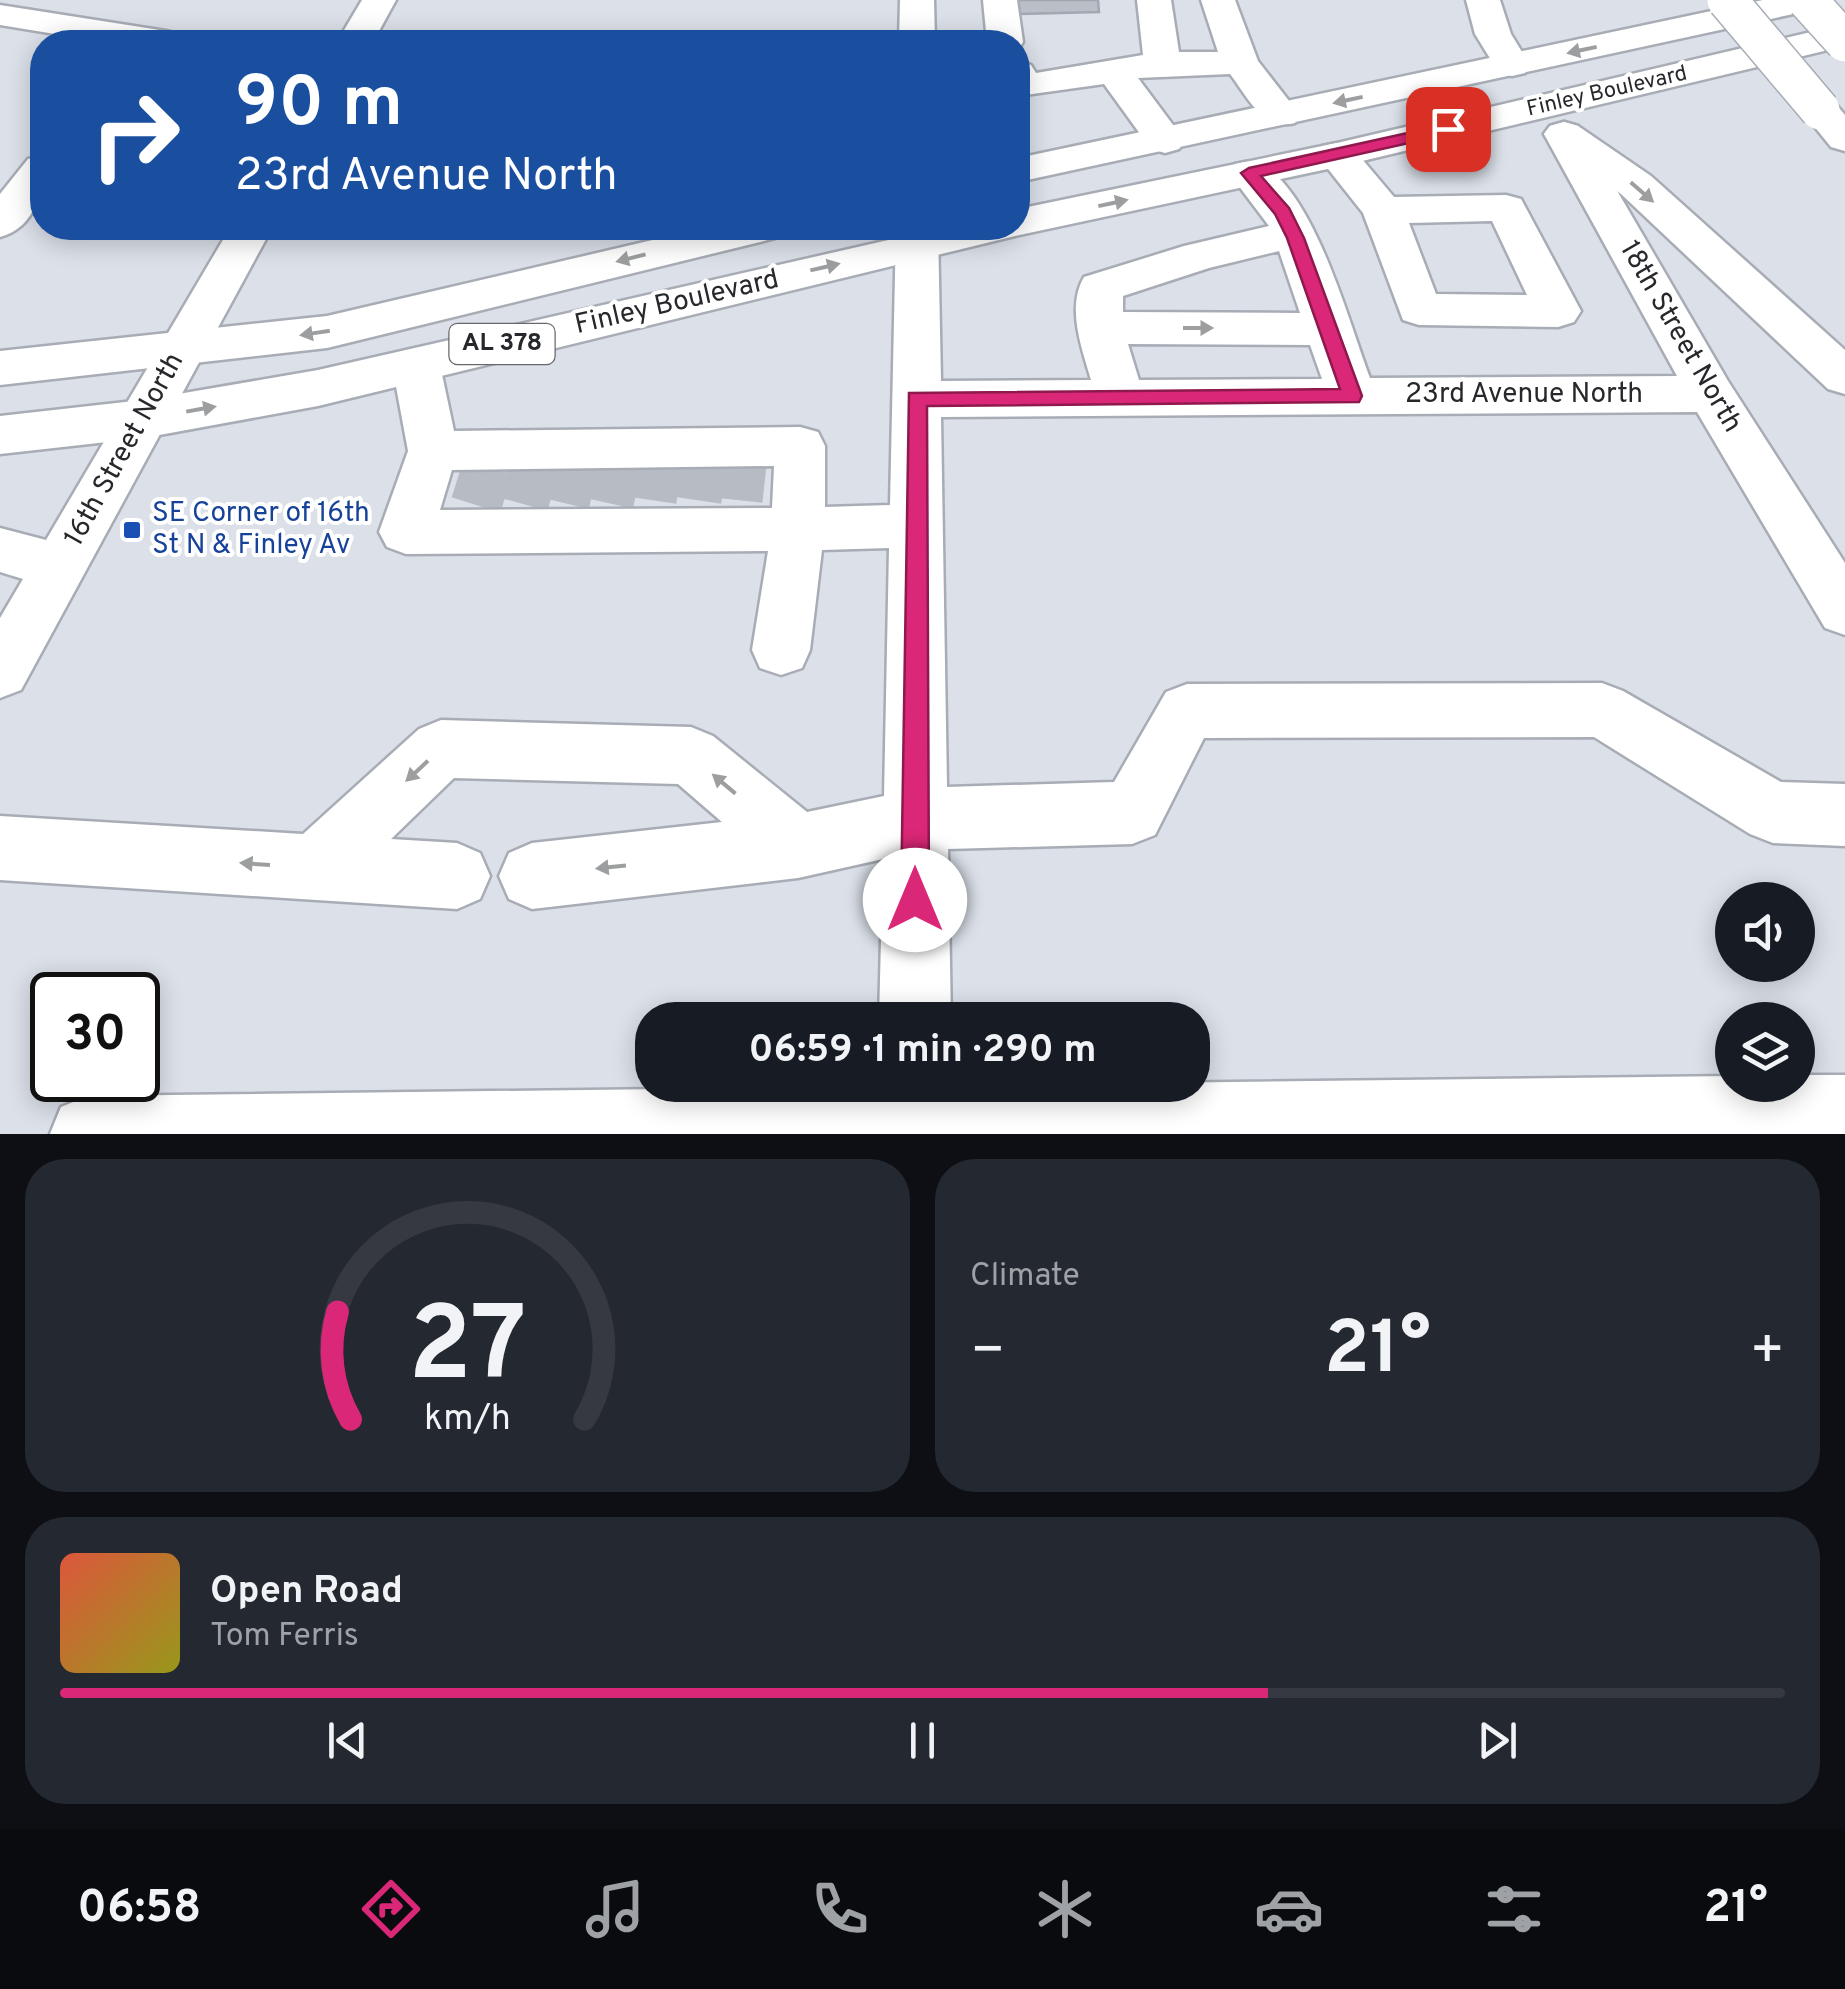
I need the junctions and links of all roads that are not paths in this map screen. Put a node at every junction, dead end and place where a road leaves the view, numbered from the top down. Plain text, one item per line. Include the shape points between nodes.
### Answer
1 (379, 0) edge
2 (917, 0) edge
3 (1154, 0) edge
4 (1218, 0) edge
5 (1484, 0) edge
6 (1727, 0) edge
7 (1809, 0) edge
8 (0, 15) edge
9 (116, 30) edge
10 (362, 30) edge
11 (917, 30) edge
12 (1845, 39) edge
13 (1162, 63) junction
14 (1240, 63) junction
15 (1512, 65) junction
16 (1113, 70) junction
17 (1030, 85) edge
18 (1281, 115) junction
19 (1552, 121) junction
20 (1845, 139) edge
21 (1165, 140) junction
22 (1337, 154) junction
23 (0, 158) edge
24 (30, 166) edge
25 (1030, 168) edge
26 (1249, 173) junction
27 (30, 184) edge
28 (1384, 210) junction
29 (1030, 221) edge
30 (0, 223) edge
31 (1294, 234) junction
32 (244, 240) edge
33 (710, 240) edge
34 (901, 240) edge
35 (917, 240) edge
36 (1558, 311) junction
37 (1100, 328) junction
38 (1329, 329) junction
39 (181, 351) junction
40 (416, 365) junction
41 (0, 368) edge
42 (1845, 377) edge
43 (1711, 394) junction
44 (1589, 395) junction
45 (1352, 396) junction
46 (1120, 398) junction
47 (916, 399) junction
48 (143, 419) junction
49 (0, 435) edge
50 (432, 450) junction
51 (611, 487) junction
52 (917, 526) junction
53 (798, 529) junction
54 (0, 550) edge
55 (60, 566) junction
56 (1845, 612) edge
57 (8, 646) edge
58 (781, 650) dead end
59 (1845, 814) edge
60 (915, 820) junction
61 (798, 846) junction
62 (0, 848) edge
63 (314, 868) junction
64 (457, 876) dead end
65 (532, 876) dead end
66 (915, 1002) edge
67 (916, 1104) edge
68 (1845, 1112) edge
69 (88, 1134) edge

1 - 10 main road
2 - 11 main road
3 - 13 main road
4 - 14 main road
5 - 15 main road, 18th Street North
6 - 20 main road, bridge
7 - 12 main road, bridge
7 -> 15 main road, Finley Boulevard
8 - 9 main road
12 - 19 main road, Finley Boulevard
13 - 14 main road
13 - 16 main road
14 - 18 main road
15 -> 18 main road, Finley Boulevard
15 - 19 main road, 18th Street North
16 - 17 main road
16 - 21 main road
18 - 21 main road, Finley Boulevard
19 - 22 main road, Finley Boulevard
19 -> 42 main road via 1636,185
19 - 43 main road, 18th Street North
21 - 25 main road, Finley Boulevard
22 - 26 main road, Finley Boulevard
22 - 28 main road
23 - 24 main road
29 -> 26 main road, Finley Boulevard
26 - 31 main road
27 - 30 main road
28 - 36 main road via 1506,208
28 - 36 main road via 1419,310
31 - 37 main road via 1100,288
31 - 38 main road
32 - 39 main road, 16th Street North
33 -> 39 main road, Finley Boulevard / AL 378 via 327,332
40 -> 34 main road, Finley Boulevard / AL 378
35 - 47 main road
36 - 44 main road
37 -> 38 main road
37 - 46 main road
38 - 45 main road
39 - 41 main road, Finley Boulevard / AL 378
39 - 48 main road, 16th Street North
48 -> 40 main road, Finley Boulevard / AL 378
40 - 50 main road
43 - 44 main road, 23rd Avenue North
43 - 56 main road, 18th Street North
44 - 45 main road, 23rd Avenue North
45 - 46 main road, 23rd Avenue North
46 - 47 main road, 23rd Avenue North
47 - 52 main road
48 - 49 main road, Finley Boulevard / AL 378
48 - 55 main road, 16th Street North
50 - 51 main road
50 - 51 main road via 406,532
51 - 53 main road
51 - 53 main road via 800,446
52 - 53 main road
52 - 60 main road
53 - 58 main road
54 - 55 main road
55 - 57 main road, 16th Street North
59 - 60 main road via 1773,812 1602,710 1187,711 1132,813
60 - 61 main road
60 - 66 main road
61 -> 63 main road via 691,756 440,749
61 -> 65 main road
63 -> 62 main road
63 - 64 main road
67 - 68 main road
67 - 69 main road

